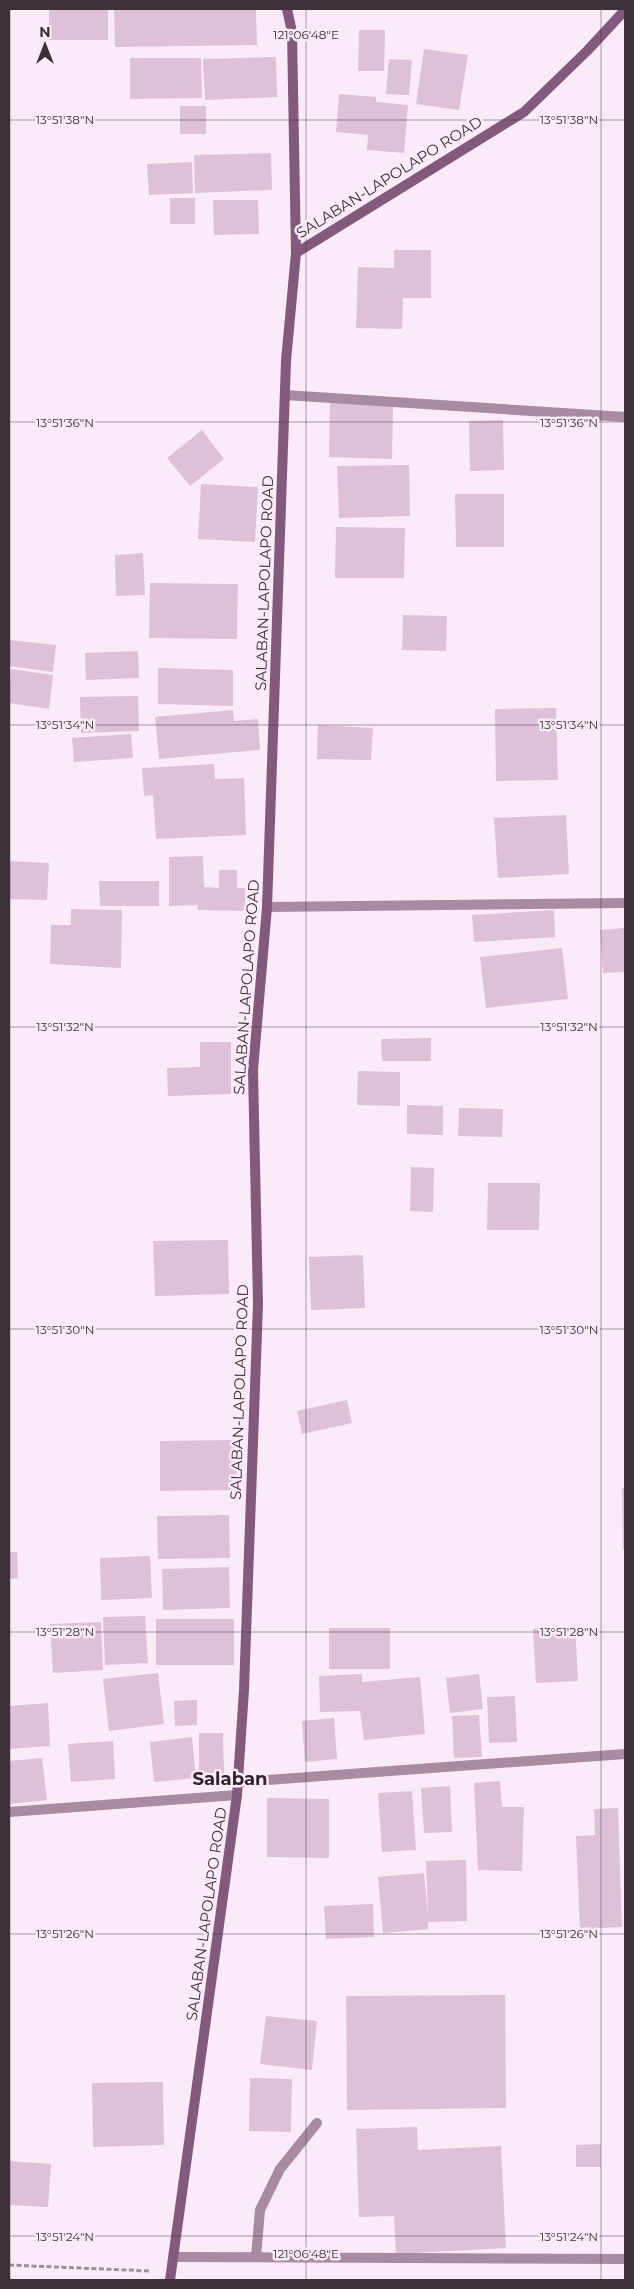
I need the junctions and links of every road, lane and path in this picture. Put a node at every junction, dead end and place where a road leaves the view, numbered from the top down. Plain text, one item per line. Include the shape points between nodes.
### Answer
1 (287, 9) edge
2 (625, 10) edge
3 (296, 252) junction
4 (285, 394) junction
5 (625, 417) edge
6 (625, 902) edge
7 (267, 907) junction
8 (625, 1754) edge
9 (238, 1782) junction
10 (237, 1795) junction
11 (9, 1812) edge
12 (317, 2123) dead end
13 (174, 2257) junction
14 (256, 2257) junction
15 (625, 2259) edge
16 (9, 2265) edge
17 (170, 2276) edge

1 - 3 street via 292,32
2 - 3 street, SALABAN-LAPOLAPO ROAD via 524,112
3 - 4 street, SALABAN-LAPOLAPO ROAD
4 - 5 street
4 - 7 street, SALABAN-LAPOLAPO ROAD
6 - 7 street
7 - 9 street, SALABAN-LAPOLAPO ROAD via 253,1070 258,1304
8 - 9 street
9 - 10 street, SALABAN-LAPOLAPO ROAD
10 - 11 street
10 - 13 street, SALABAN-LAPOLAPO ROAD
12 - 14 street via 280,2169 260,2210
13 - 14 street
13 - 17 street, SALABAN-LAPOLAPO ROAD
14 - 15 street
16 - 17 path

